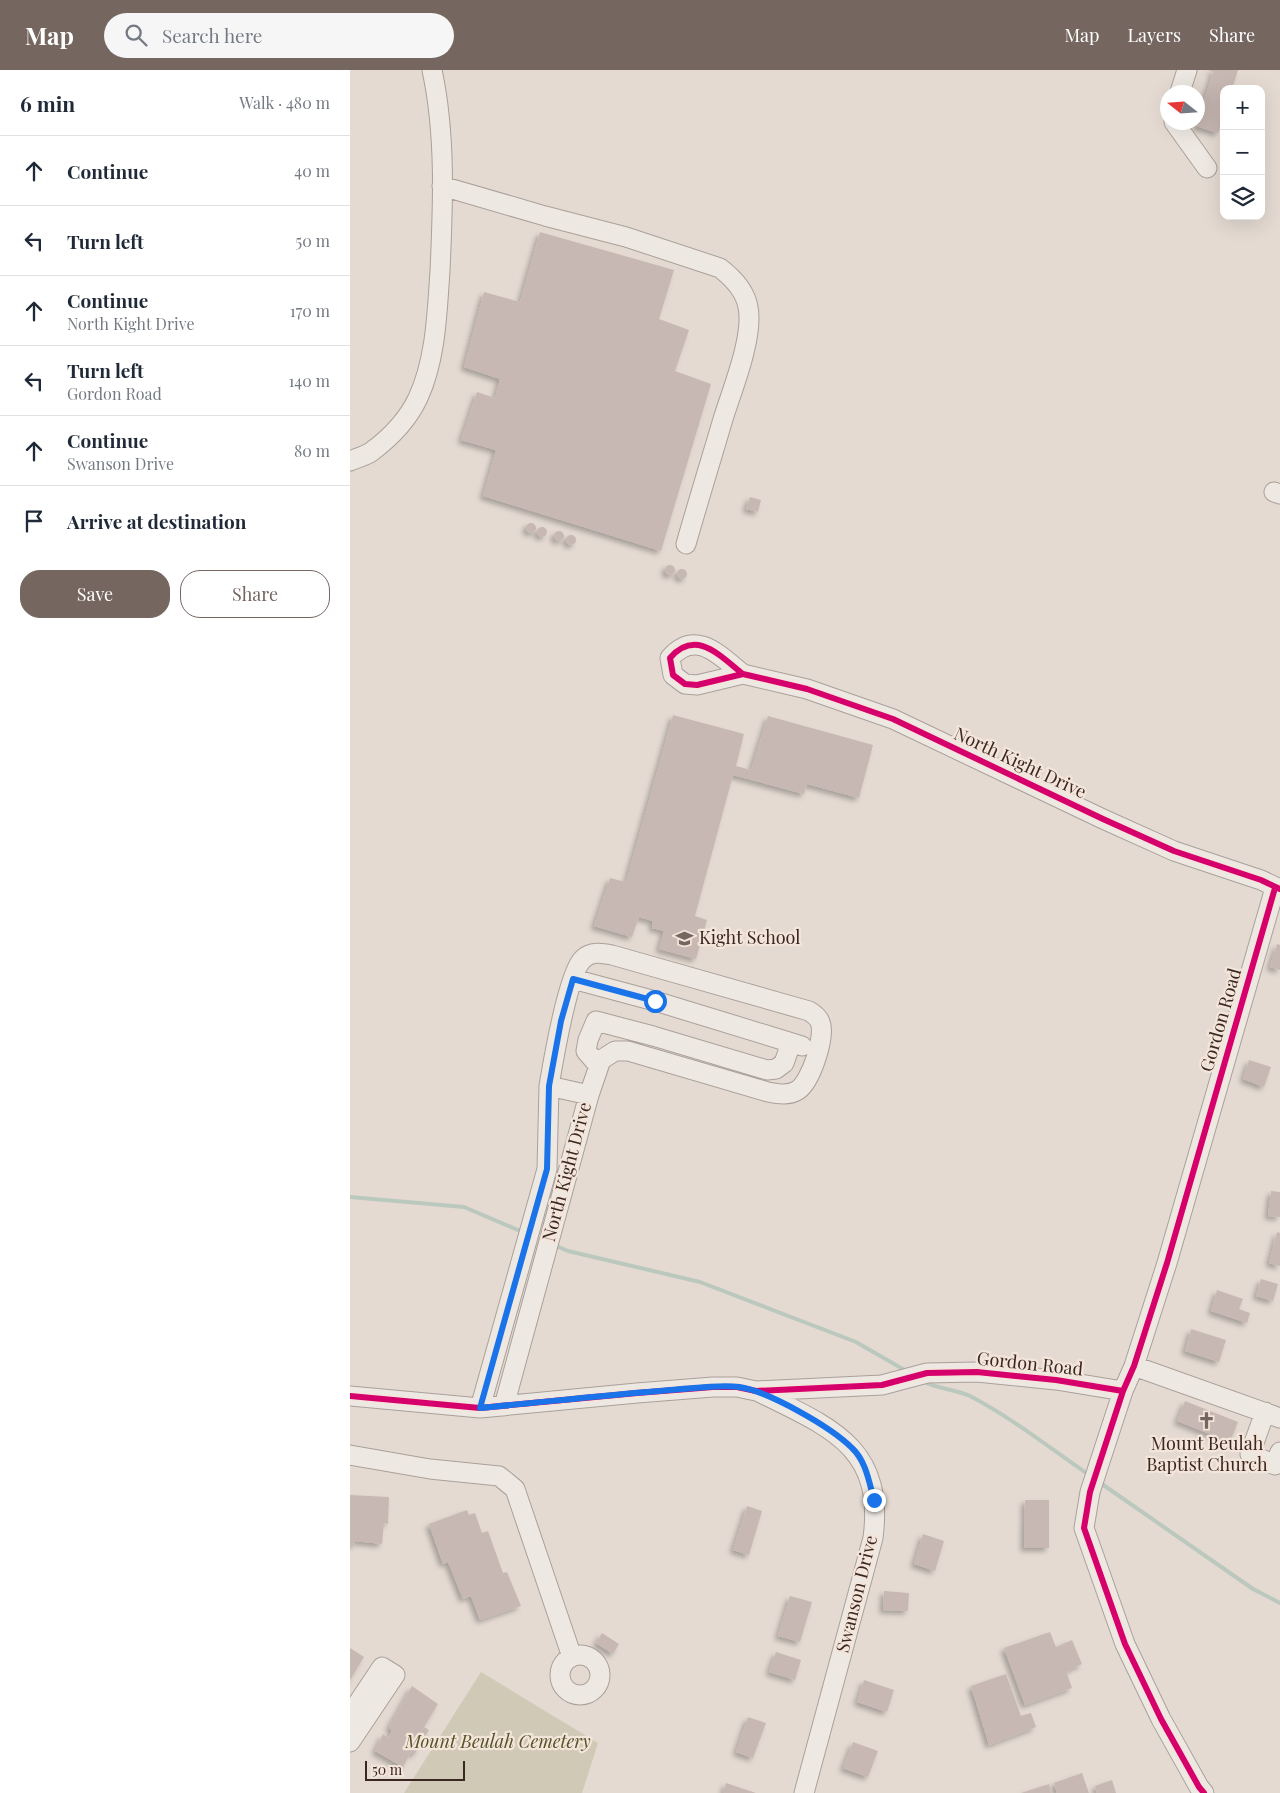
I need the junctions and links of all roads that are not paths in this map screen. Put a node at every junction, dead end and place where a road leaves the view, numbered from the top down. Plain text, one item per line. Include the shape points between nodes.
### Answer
1 (432, 70) edge
2 (1187, 70) edge
3 (1182, 85) edge
4 (1180, 130) edge
5 (1206, 168) dead end
6 (442, 186) junction
7 (350, 461) edge
8 (686, 544) dead end
9 (743, 674) dead end
10 (1278, 888) edge
11 (573, 979) junction
12 (791, 1043) junction
13 (817, 1051) junction
14 (599, 1066) junction
15 (549, 1086) junction
16 (589, 1094) junction
17 (1134, 1366) junction
18 (756, 1391) junction
19 (1123, 1391) junction
20 (350, 1396) edge
21 (504, 1406) junction
22 (480, 1408) junction
23 (1272, 1415) edge
24 (1280, 1452) edge
25 (350, 1455) edge
26 (572, 1657) dead end
27 (350, 1715) edge
28 (350, 1742) edge
29 (804, 1793) edge
30 (1204, 1793) edge

1 - 6 street via 440,125
2 - 3 street
4 - 5 street
6 - 7 street via 437,317 430,366 406,419 370,453
6 - 8 street via 626,237 720,268 732,278 745,297 749,328 741,362
9 - 10 street, North Kight Drive via 807,689 893,719 1166,847
10 - 17 street, Gordon Road
11 - 12 street
11 - 13 street via 583,959 600,952 810,1011 821,1023
11 - 15 street via 561,1021
12 - 13 street
12 - 14 street via 784,1064 767,1070 596,1021 586,1051
13 - 14 street via 806,1083 797,1091 784,1094 628,1051 606,1055
14 - 16 street
15 - 16 street, North Kight Drive
15 - 22 street, North Kight Drive via 547,1169
16 - 21 street, North Kight Drive
17 - 19 street, Gordon Road
17 - 23 street
18 - 19 street, Gordon Road via 882,1385 927,1373 977,1372
18 - 21 street, Gordon Road via 737,1386 714,1387
18 - 29 street, Swanson Drive via 808,1416 853,1448 866,1471 874,1500 873,1538
19 - 30 street via 1090,1492 1084,1528 1125,1644 1161,1719
20 - 22 street, Gordon Road
21 - 22 street, Gordon Road
23 - 24 street via 1250,1454 1275,1465
25 - 26 street via 430,1469 500,1476 514,1489
27 - 28 street via 389,1671

